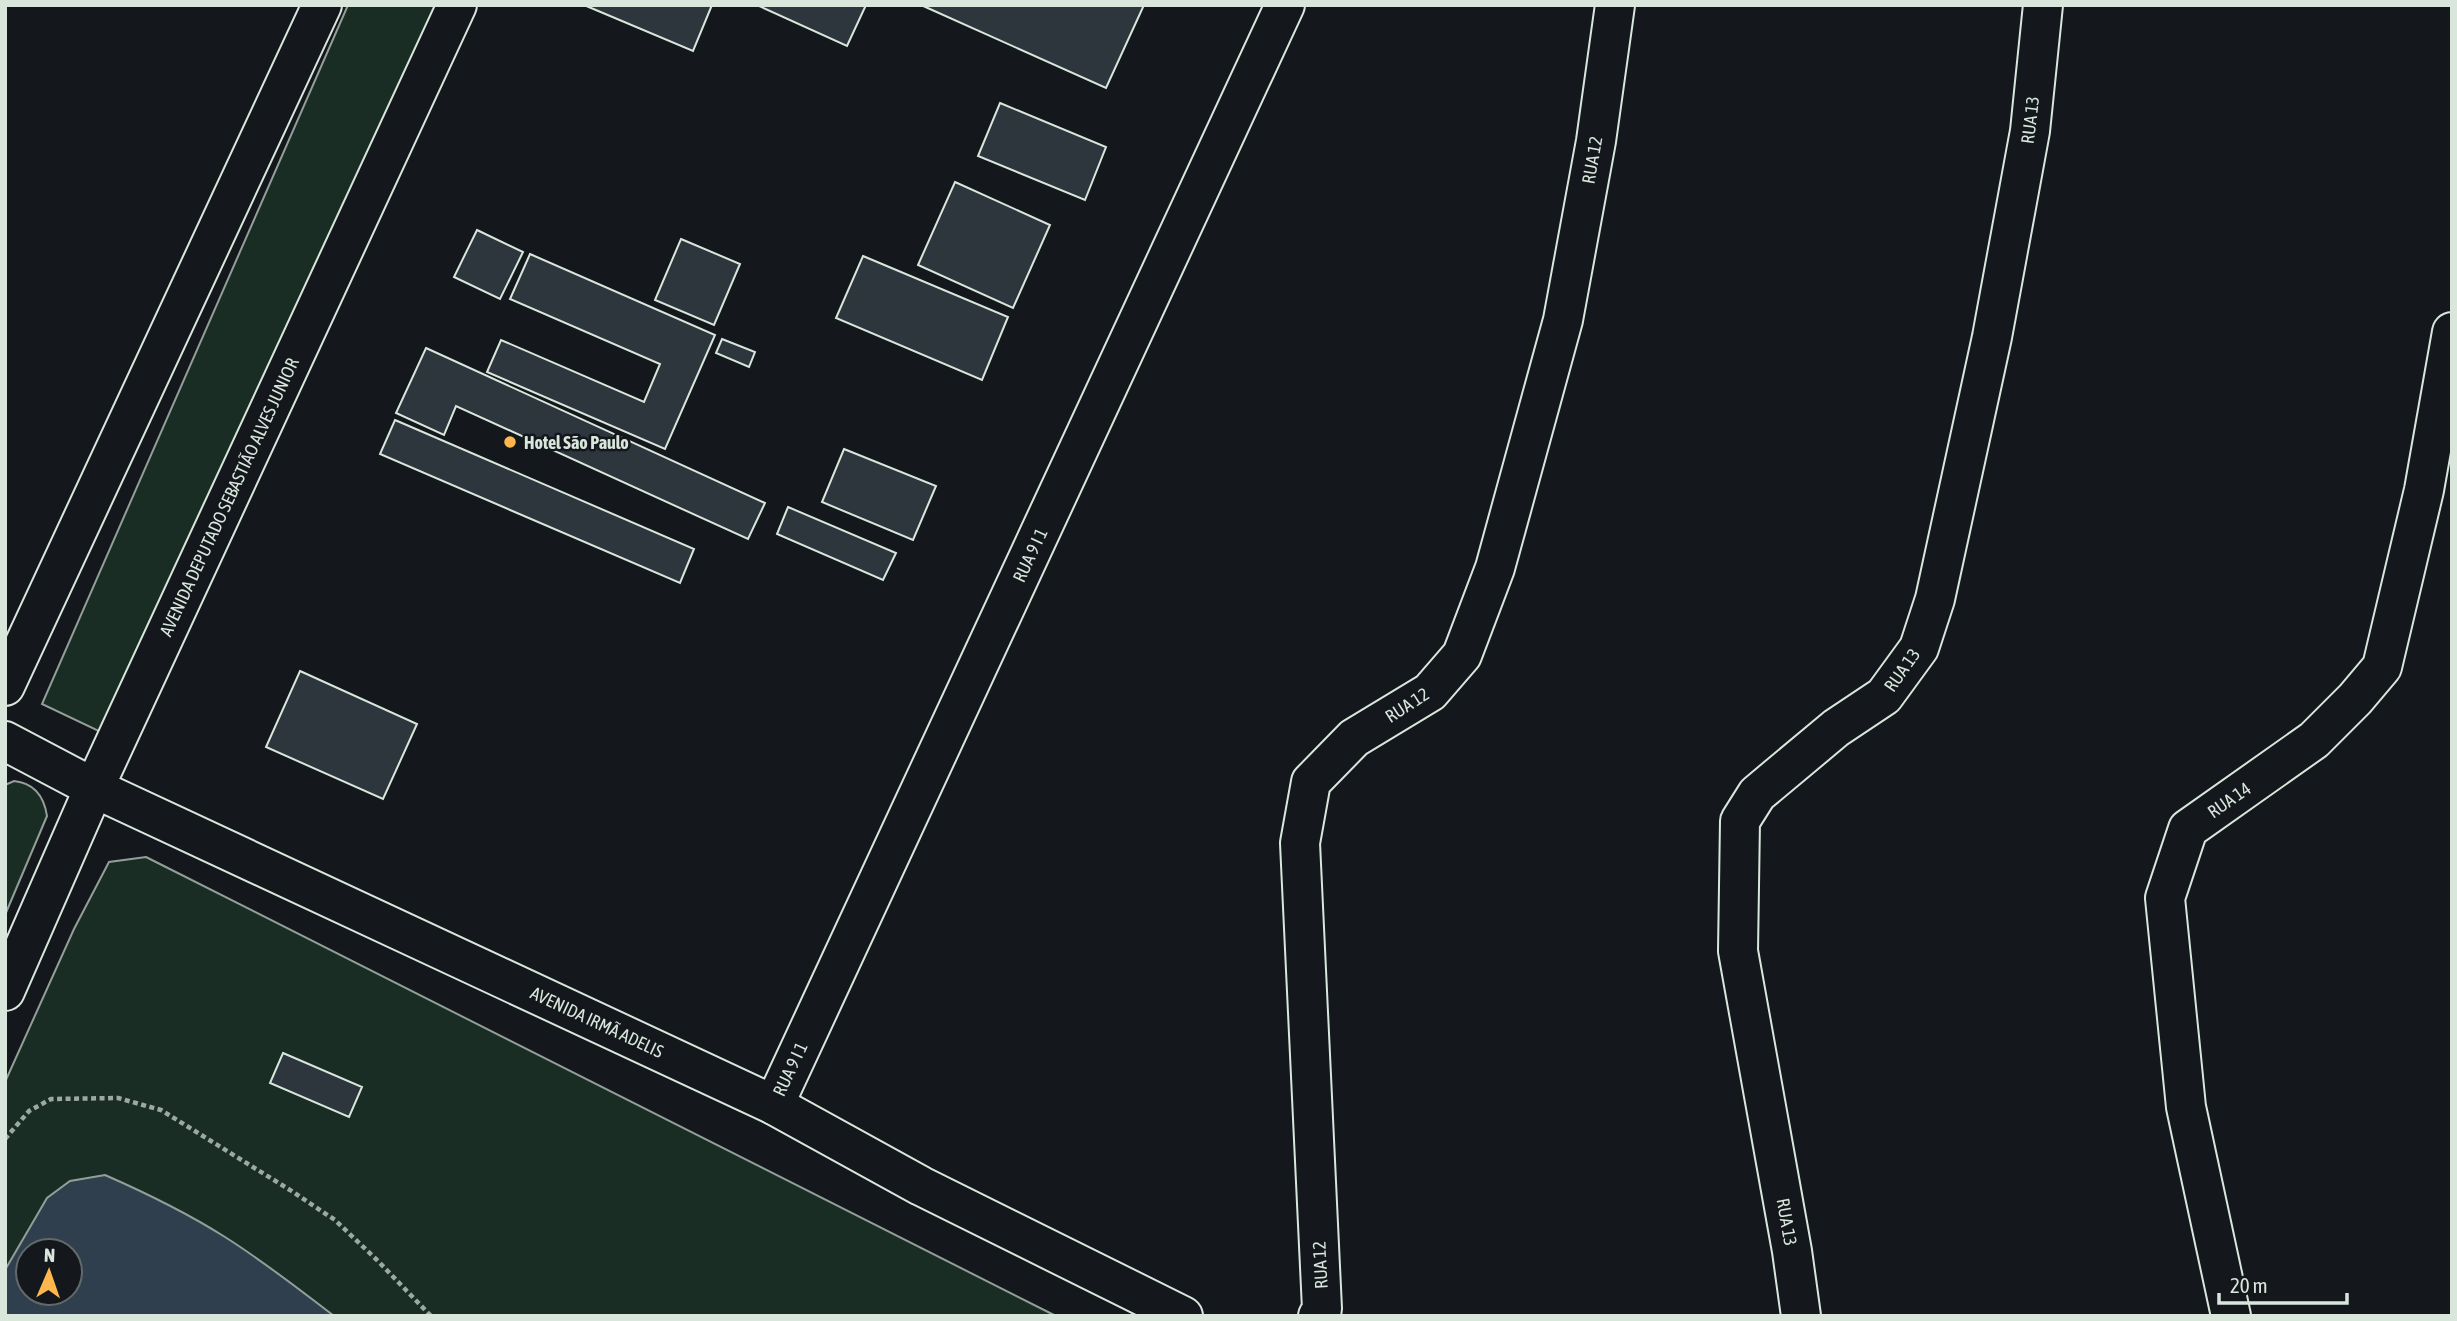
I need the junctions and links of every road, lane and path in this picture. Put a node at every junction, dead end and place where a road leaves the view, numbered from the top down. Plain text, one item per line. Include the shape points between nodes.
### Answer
1 (322, 5) edge
2 (457, 5) edge
3 (1285, 5) edge
4 (1615, 5) edge
5 (2043, 5) edge
6 (2452, 332) edge
7 (5, 686) edge
8 (5, 741) edge
9 (94, 788) junction
10 (5, 990) edge
11 (774, 1105) junction
12 (5, 1127) edge
13 (6, 1137) edge
14 (431, 1316) edge
15 (1182, 1316) edge
16 (1318, 1316) edge
17 (1801, 1316) edge
18 (2231, 1316) edge

1 - 7 street
2 - 9 street, AVENIDA DEPUTADO SEBASTIÃO ALVES JUNIOR
3 - 11 street, RUA 9 I 1
4 - 16 street, RUA 12 via 1563,320 1495,568 1462,655 1430,692 1354,738 1311,782 1300,843 1322,1309
5 - 17 street, RUA 13 via 2029,131 1992,337 1935,600 1919,648 1884,696 1836,728 1758,794 1740,821 1738,951
6 - 18 street, RUA 14 via 2424,490 2382,667 2314,740 2188,829 2165,898 2186,1107
8 - 9 street, AVENIDA IRMÃ ADELIS
9 - 10 street, AVENIDA DEPUTADO SEBASTIÃO ALVES JUNIOR
9 - 11 street, AVENIDA IRMÃ ADELIS
11 - 15 street, AVENIDA IRMÃ ADELIS via 921,1186
12 - 13 path
13 - 14 path via 29,1111 51,1099 118,1098 161,1111 335,1220

